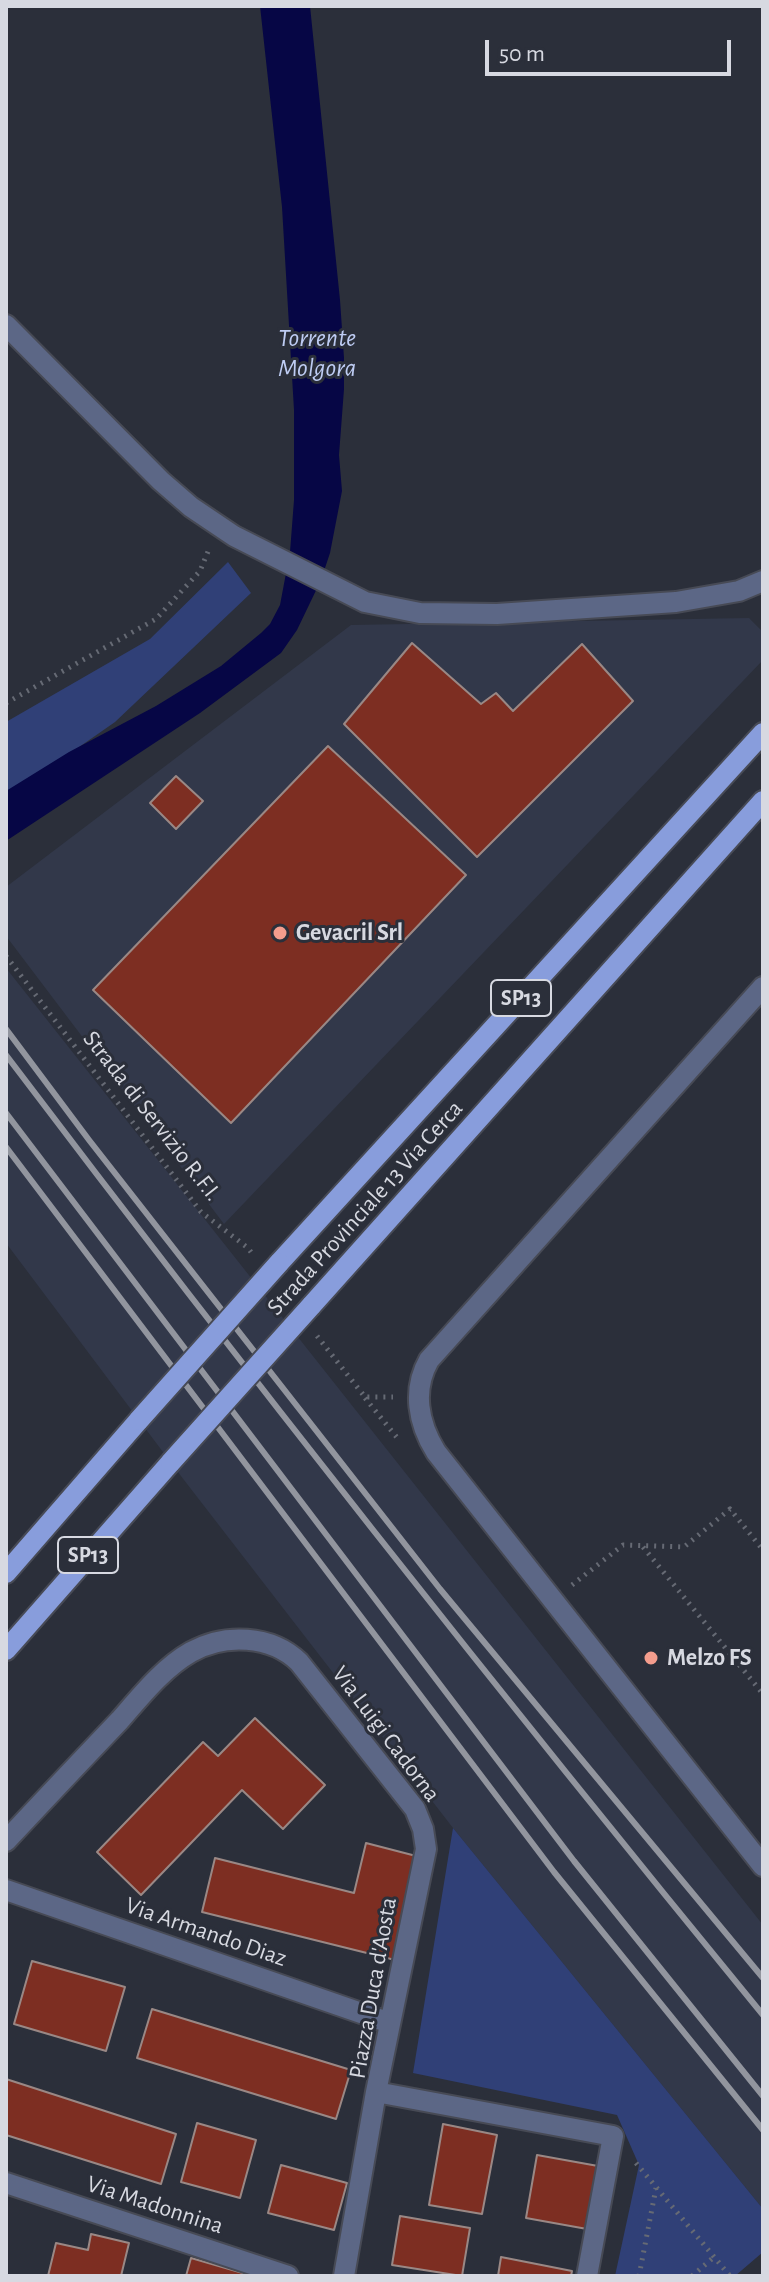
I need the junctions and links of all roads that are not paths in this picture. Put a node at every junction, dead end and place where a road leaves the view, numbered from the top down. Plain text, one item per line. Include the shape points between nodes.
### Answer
1 (6, 325) edge
2 (763, 581) edge
3 (763, 733) edge
4 (763, 801) edge
5 (763, 987) edge
6 (6, 1573) edge
7 (6, 1650) edge
8 (6, 1841) edge
9 (426, 1849) joint
10 (763, 1866) edge
11 (6, 1890) edge
12 (390, 2023) junction
13 (376, 2092) junction
14 (6, 2183) edge
15 (288, 2276) edge
16 (344, 2276) edge
17 (587, 2276) edge

1 - 2 street via 191,507 365,602 420,613 497,614 676,602 739,591
3 - 6 main road, Strada Provinciale 13 Via Cerca / SP13, bridge via 279,1263
4 - 7 main road, Strada Provinciale 13 Via Cerca / SP13, bridge
5 - 10 street via 429,1360 419,1398 426,1435 436,1452
8 - 9 street, Via Luigi Cadorna via 165,1671 190,1652 249,1639 269,1642 292,1656 415,1809
9 - 12 street, Piazza Duca d'Aosta
11 - 12 street, Via Armando Diaz
12 - 13 street, Piazza Duca d'Aosta
13 - 16 street
13 - 17 street, Piazza Duca d'Aosta via 613,2136
14 - 15 street, Via Madonnina

